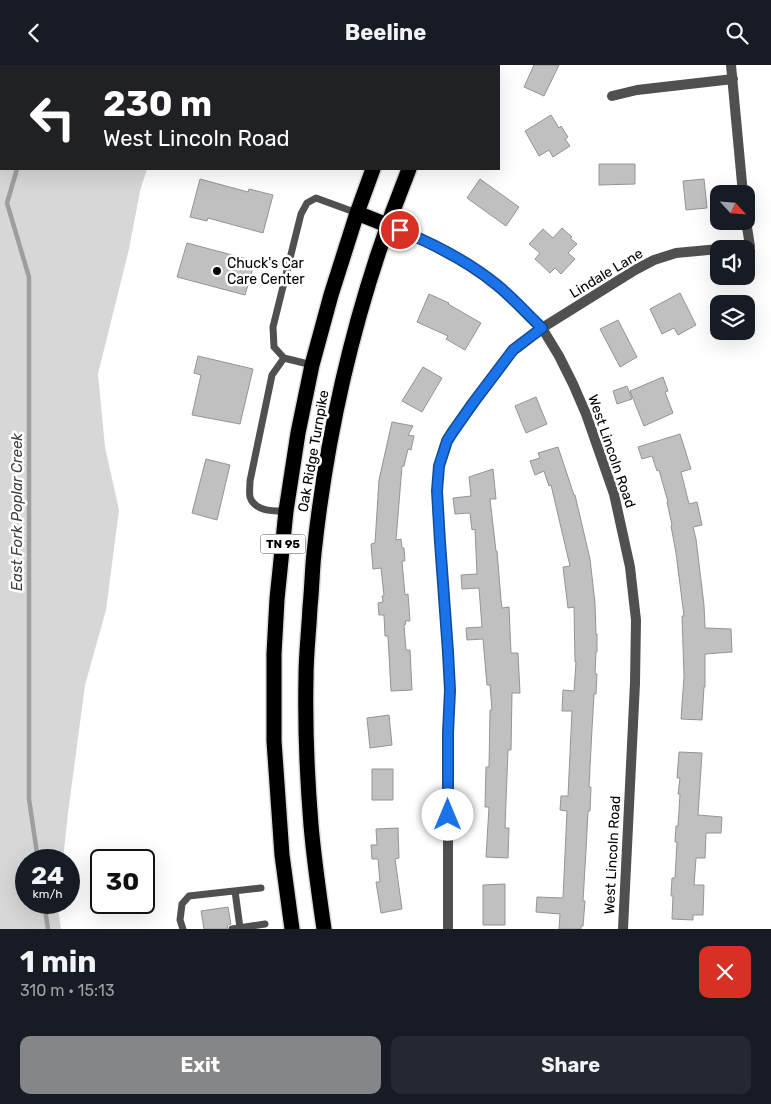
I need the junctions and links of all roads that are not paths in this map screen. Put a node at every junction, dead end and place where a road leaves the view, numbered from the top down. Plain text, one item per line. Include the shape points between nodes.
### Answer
1 (731, 65) edge
2 (732, 79) junction
3 (612, 96) dead end
4 (374, 170) edge
5 (409, 170) edge
6 (742, 185) edge
7 (357, 213) junction
8 (387, 225) junction
9 (710, 250) edge
10 (542, 328) junction
11 (284, 358) junction
12 (312, 365) junction
13 (286, 511) junction
14 (261, 888) dead end
15 (235, 891) junction
16 (265, 924) dead end
17 (183, 929) edge
18 (236, 929) edge
19 (292, 929) edge
20 (324, 929) edge
21 (448, 929) edge
22 (622, 929) edge

1 - 2 street
2 - 3 street
2 - 6 street
4 - 7 highway, Oak Ridge Turnpike / TN 95
5 - 8 highway, Oak Ridge Turnpike / TN 95
7 - 8 highway
7 - 11 lane via 316,198 307,203 301,214 272,327 274,347
7 - 12 highway, Oak Ridge Turnpike / TN 95
8 - 10 street, West Lincoln Road via 471,266 498,285
8 - 20 highway, Oak Ridge Turnpike / TN 95 via 340,393 314,555 306,675 306,738 311,824
9 - 10 street, Lindale Lane via 676,253 654,260
10 - 21 street, Lindale Lane via 513,350 447,441 439,466 437,491 450,690
10 - 22 street, West Lincoln Road via 563,363 586,413 614,495 630,567 636,657
11 - 12 lane
11 - 13 lane via 272,375 250,481 250,497 254,505 268,511
12 - 13 highway, Oak Ridge Turnpike / TN 95
13 - 19 highway, Oak Ridge Turnpike / TN 95 via 276,608 274,741 282,855
14 - 15 lane
15 - 17 lane via 189,896 182,904 180,919
15 - 18 lane
16 - 18 lane

